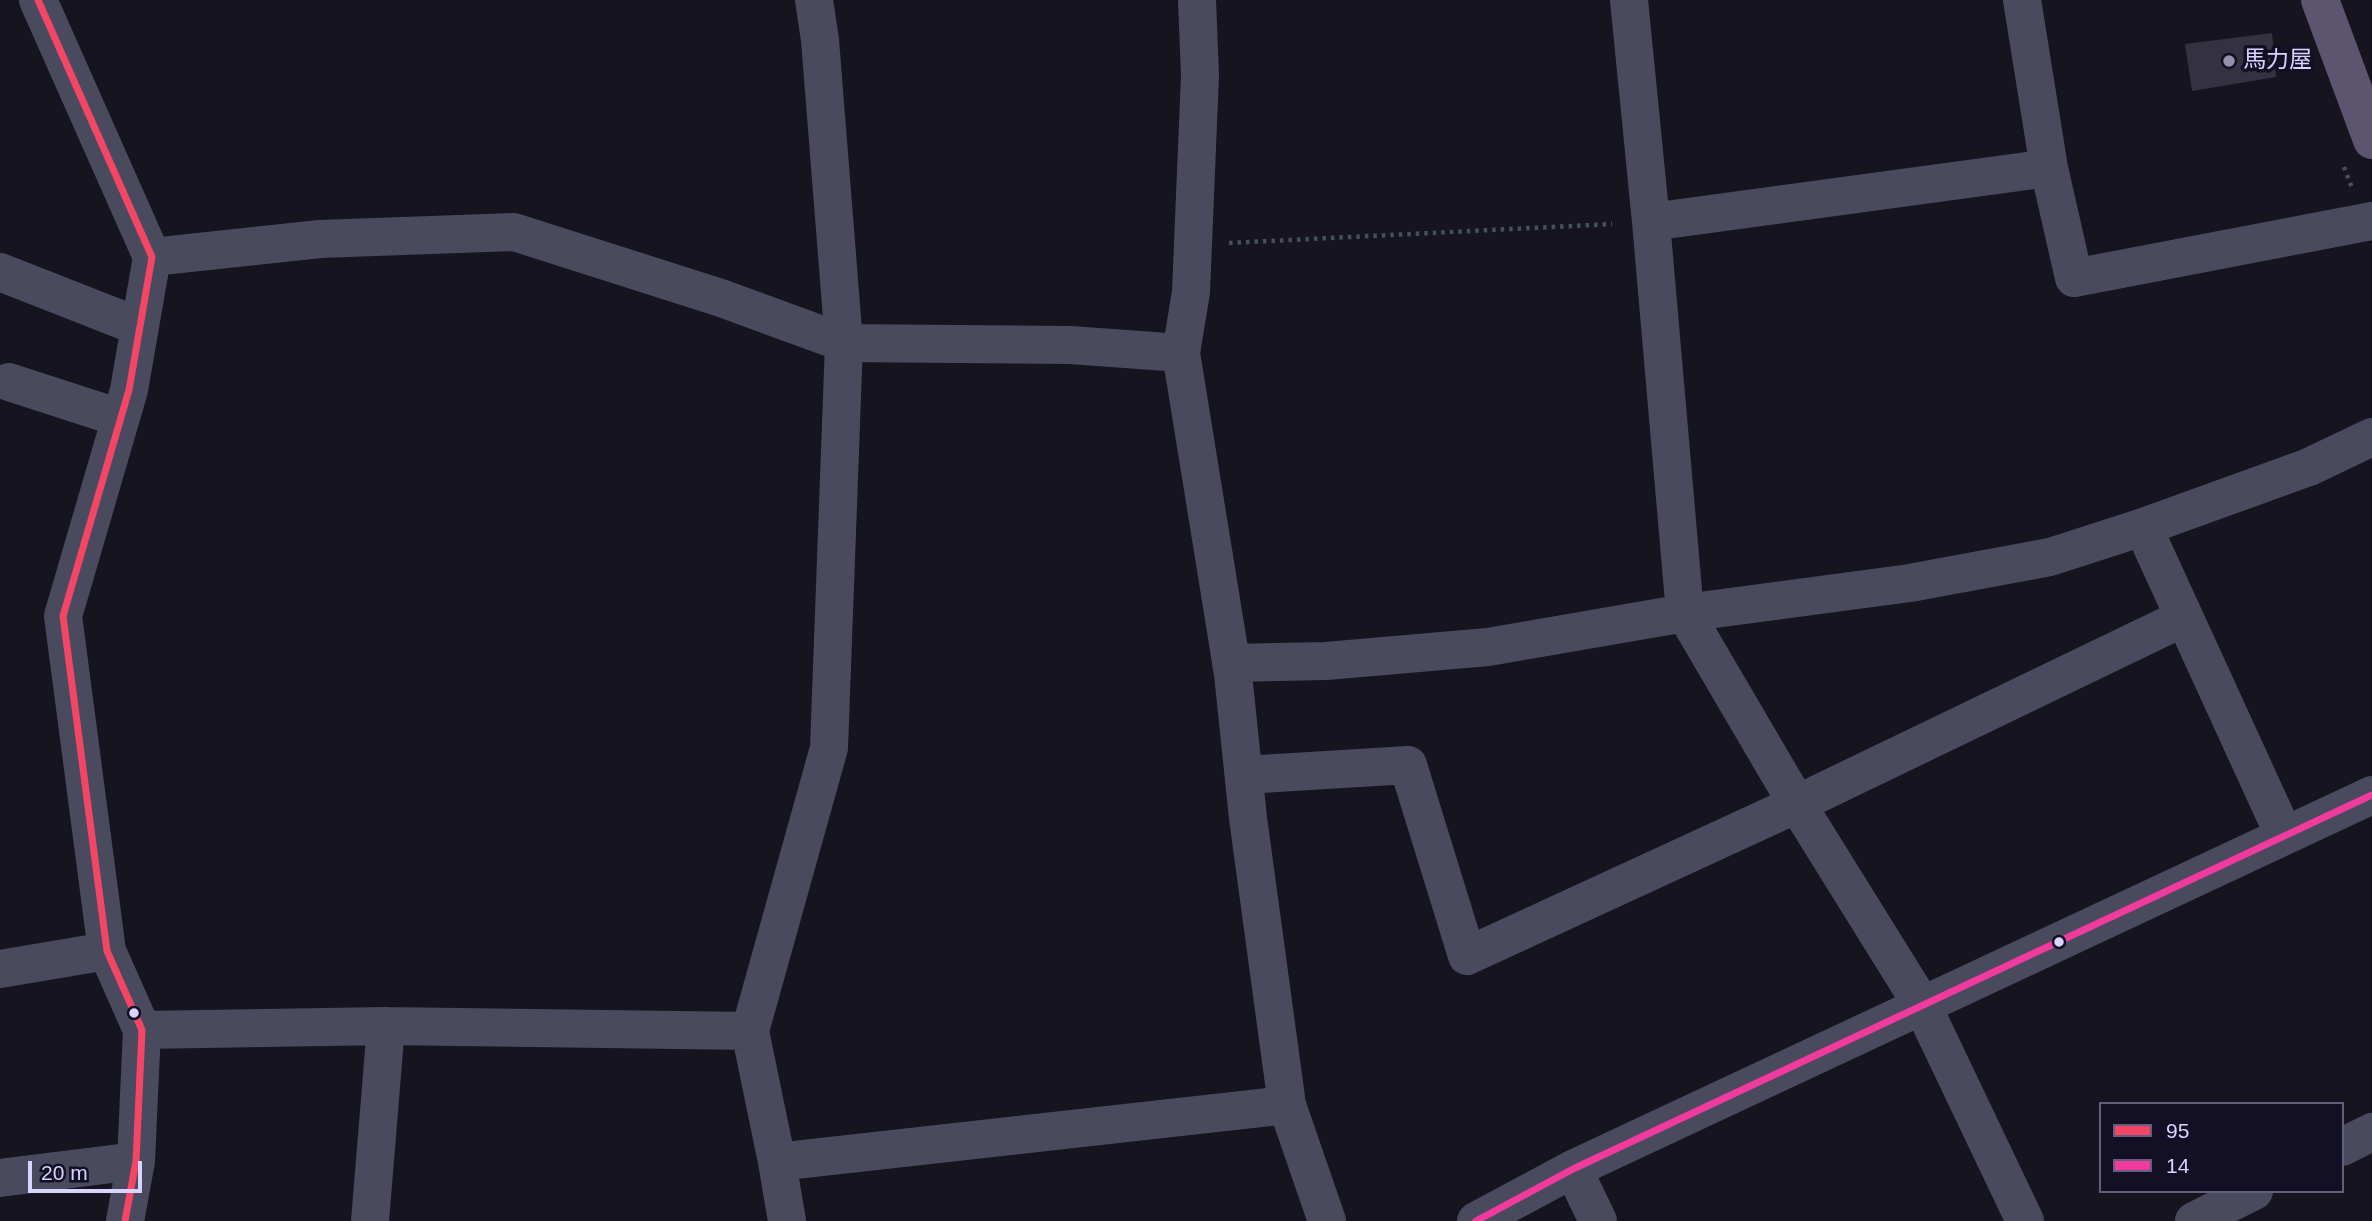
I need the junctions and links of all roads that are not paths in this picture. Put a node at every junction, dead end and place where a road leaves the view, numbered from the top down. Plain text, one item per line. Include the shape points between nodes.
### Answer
1 (38, 0) edge
2 (814, 0) edge
3 (1197, 0) edge
4 (1629, 0) edge
5 (2022, 0) edge
6 (2320, 0) edge
7 (2372, 140) edge
8 (2049, 168) junction
9 (2372, 221) edge
10 (1651, 222) junction
11 (152, 257) junction
12 (0, 272) edge
13 (140, 327) junction
14 (844, 343) junction
15 (1181, 353) junction
16 (9, 382) dead end
17 (120, 418) junction
18 (2372, 437) edge
19 (2143, 527) junction
20 (1685, 613) junction
21 (2183, 618) junction
22 (1231, 663) junction
23 (1244, 775) junction
24 (2372, 795) edge
25 (1797, 804) junction
26 (2284, 835) junction
27 (107, 951) junction
28 (0, 969) edge
29 (1922, 1005) junction
30 (386, 1026) junction
31 (142, 1030) junction
32 (750, 1031) junction
33 (1287, 1105) junction
34 (2372, 1132) edge
35 (2344, 1146) edge
36 (136, 1161) junction
37 (777, 1162) junction
38 (1573, 1169) junction
39 (0, 1178) edge
40 (2250, 1193) edge
41 (125, 1221) edge
42 (370, 1221) edge
43 (787, 1221) edge
44 (1328, 1221) edge
45 (1476, 1221) edge
46 (1598, 1221) edge
47 (2025, 1221) edge
48 (2194, 1221) edge

1 - 11 street
2 - 14 street
3 - 15 street via 1200,75 1191,292
4 - 10 street
5 - 8 street
6 - 7 main road
8 - 9 street via 2074,278
8 - 10 street
10 - 20 street
11 - 13 street
11 - 14 street via 320,239 514,232
12 - 13 street
13 - 17 street
14 - 15 street via 1070,345
14 - 32 street via 828,748
15 - 22 street
16 - 17 street
17 - 27 street via 63,616
18 - 19 street via 2309,467
19 - 20 street via 2050,556 1910,583
19 - 21 street
20 - 22 street via 1488,647 1326,661
20 - 25 street
21 - 25 street
21 - 26 street
22 - 23 street
23 - 25 street via 1408,765 1467,956
23 - 33 street
24 - 26 street
25 - 29 street
26 - 29 street
27 - 28 street
27 - 31 street
29 - 38 street
29 - 47 street
30 - 31 street
30 - 32 street
30 - 42 street
31 - 36 street
32 - 37 street
33 - 37 street
33 - 44 street
34 - 35 street
36 - 39 street
36 - 41 street
37 - 43 street
38 - 45 street
38 - 46 street
40 - 48 street

